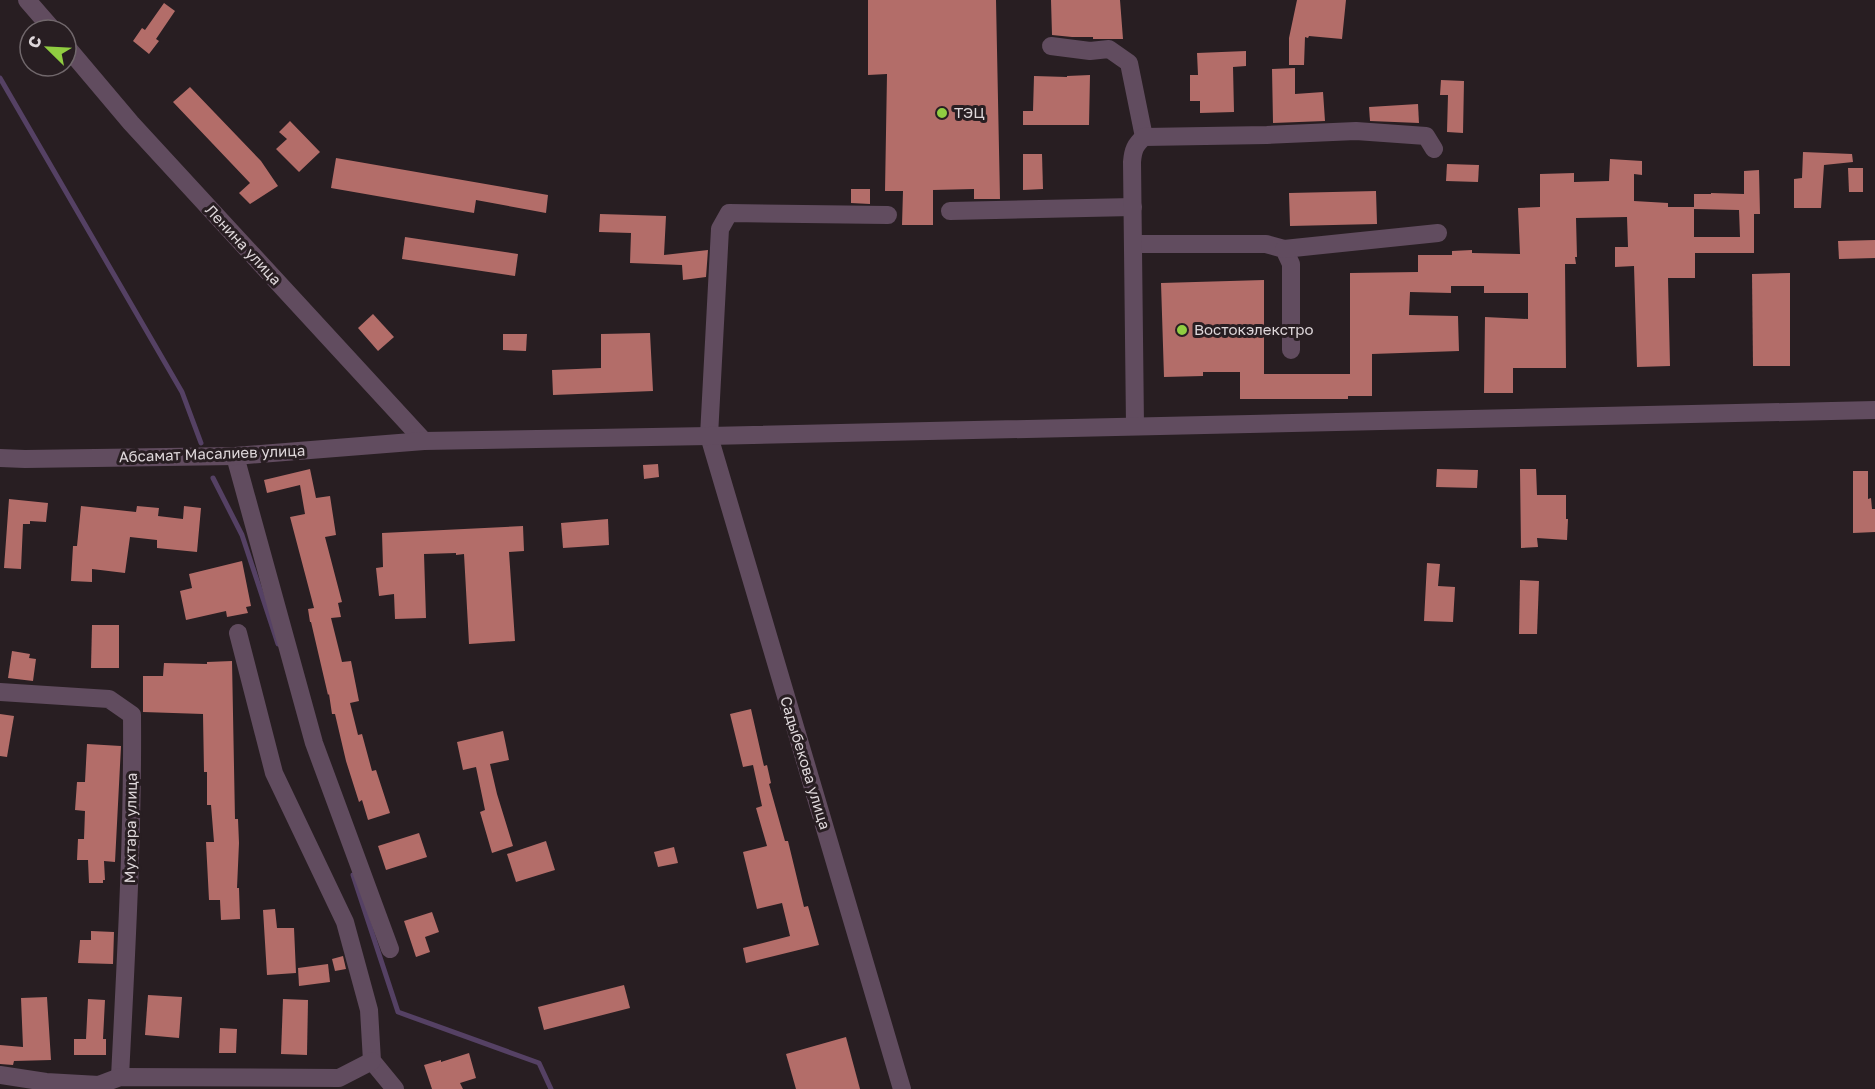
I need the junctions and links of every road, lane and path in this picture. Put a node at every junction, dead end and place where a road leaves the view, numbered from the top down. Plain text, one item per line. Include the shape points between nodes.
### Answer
1 (27, 0) edge
2 (43, 18) edge
3 (1051, 46) dead end
4 (78, 60) edge
5 (1144, 137) junction
6 (1434, 149) dead end
7 (1133, 207) junction
8 (950, 211) dead end
9 (888, 215) dead end
10 (1438, 233) dead end
11 (1133, 244) junction
12 (1284, 249) junction
13 (1291, 350) dead end
14 (1875, 410) edge
15 (1135, 426) junction
16 (708, 436) junction
17 (424, 441) junction
18 (235, 456) junction
19 (0, 458) edge
20 (238, 633) dead end
21 (0, 692) edge
22 (390, 949) dead end
23 (372, 1061) junction
24 (0, 1074) edge
25 (120, 1077) junction
26 (395, 1089) edge
27 (902, 1089) edge

1 - 2 street
3 - 5 street via 1109,49 1129,63
4 - 17 street, Ленина улица
5 - 6 street via 1356,130 1426,136
5 - 7 street via 1133,150
7 - 8 street
7 - 11 street
9 - 16 street, Садыбекова улица via 729,213 720,229
10 - 12 street
11 - 12 street via 1266,244
11 - 15 street
12 - 13 street via 1291,264
14 - 15 street, Абсамат Масалиев улица
15 - 16 street, Абсамат Масалиев улица
16 - 17 street, Абсамат Масалиев улица
16 - 27 street, Садыбекова улица
17 - 18 street, Абсамат Масалиев улица
18 - 19 street, Абсамат Масалиев улица
18 - 22 street via 315,742
20 - 23 street via 273,773 345,922 369,1010
21 - 25 street, Мухтара улица via 109,699 132,716 130,894
23 - 25 street via 339,1078
23 - 26 street
24 - 25 street via 99,1085

